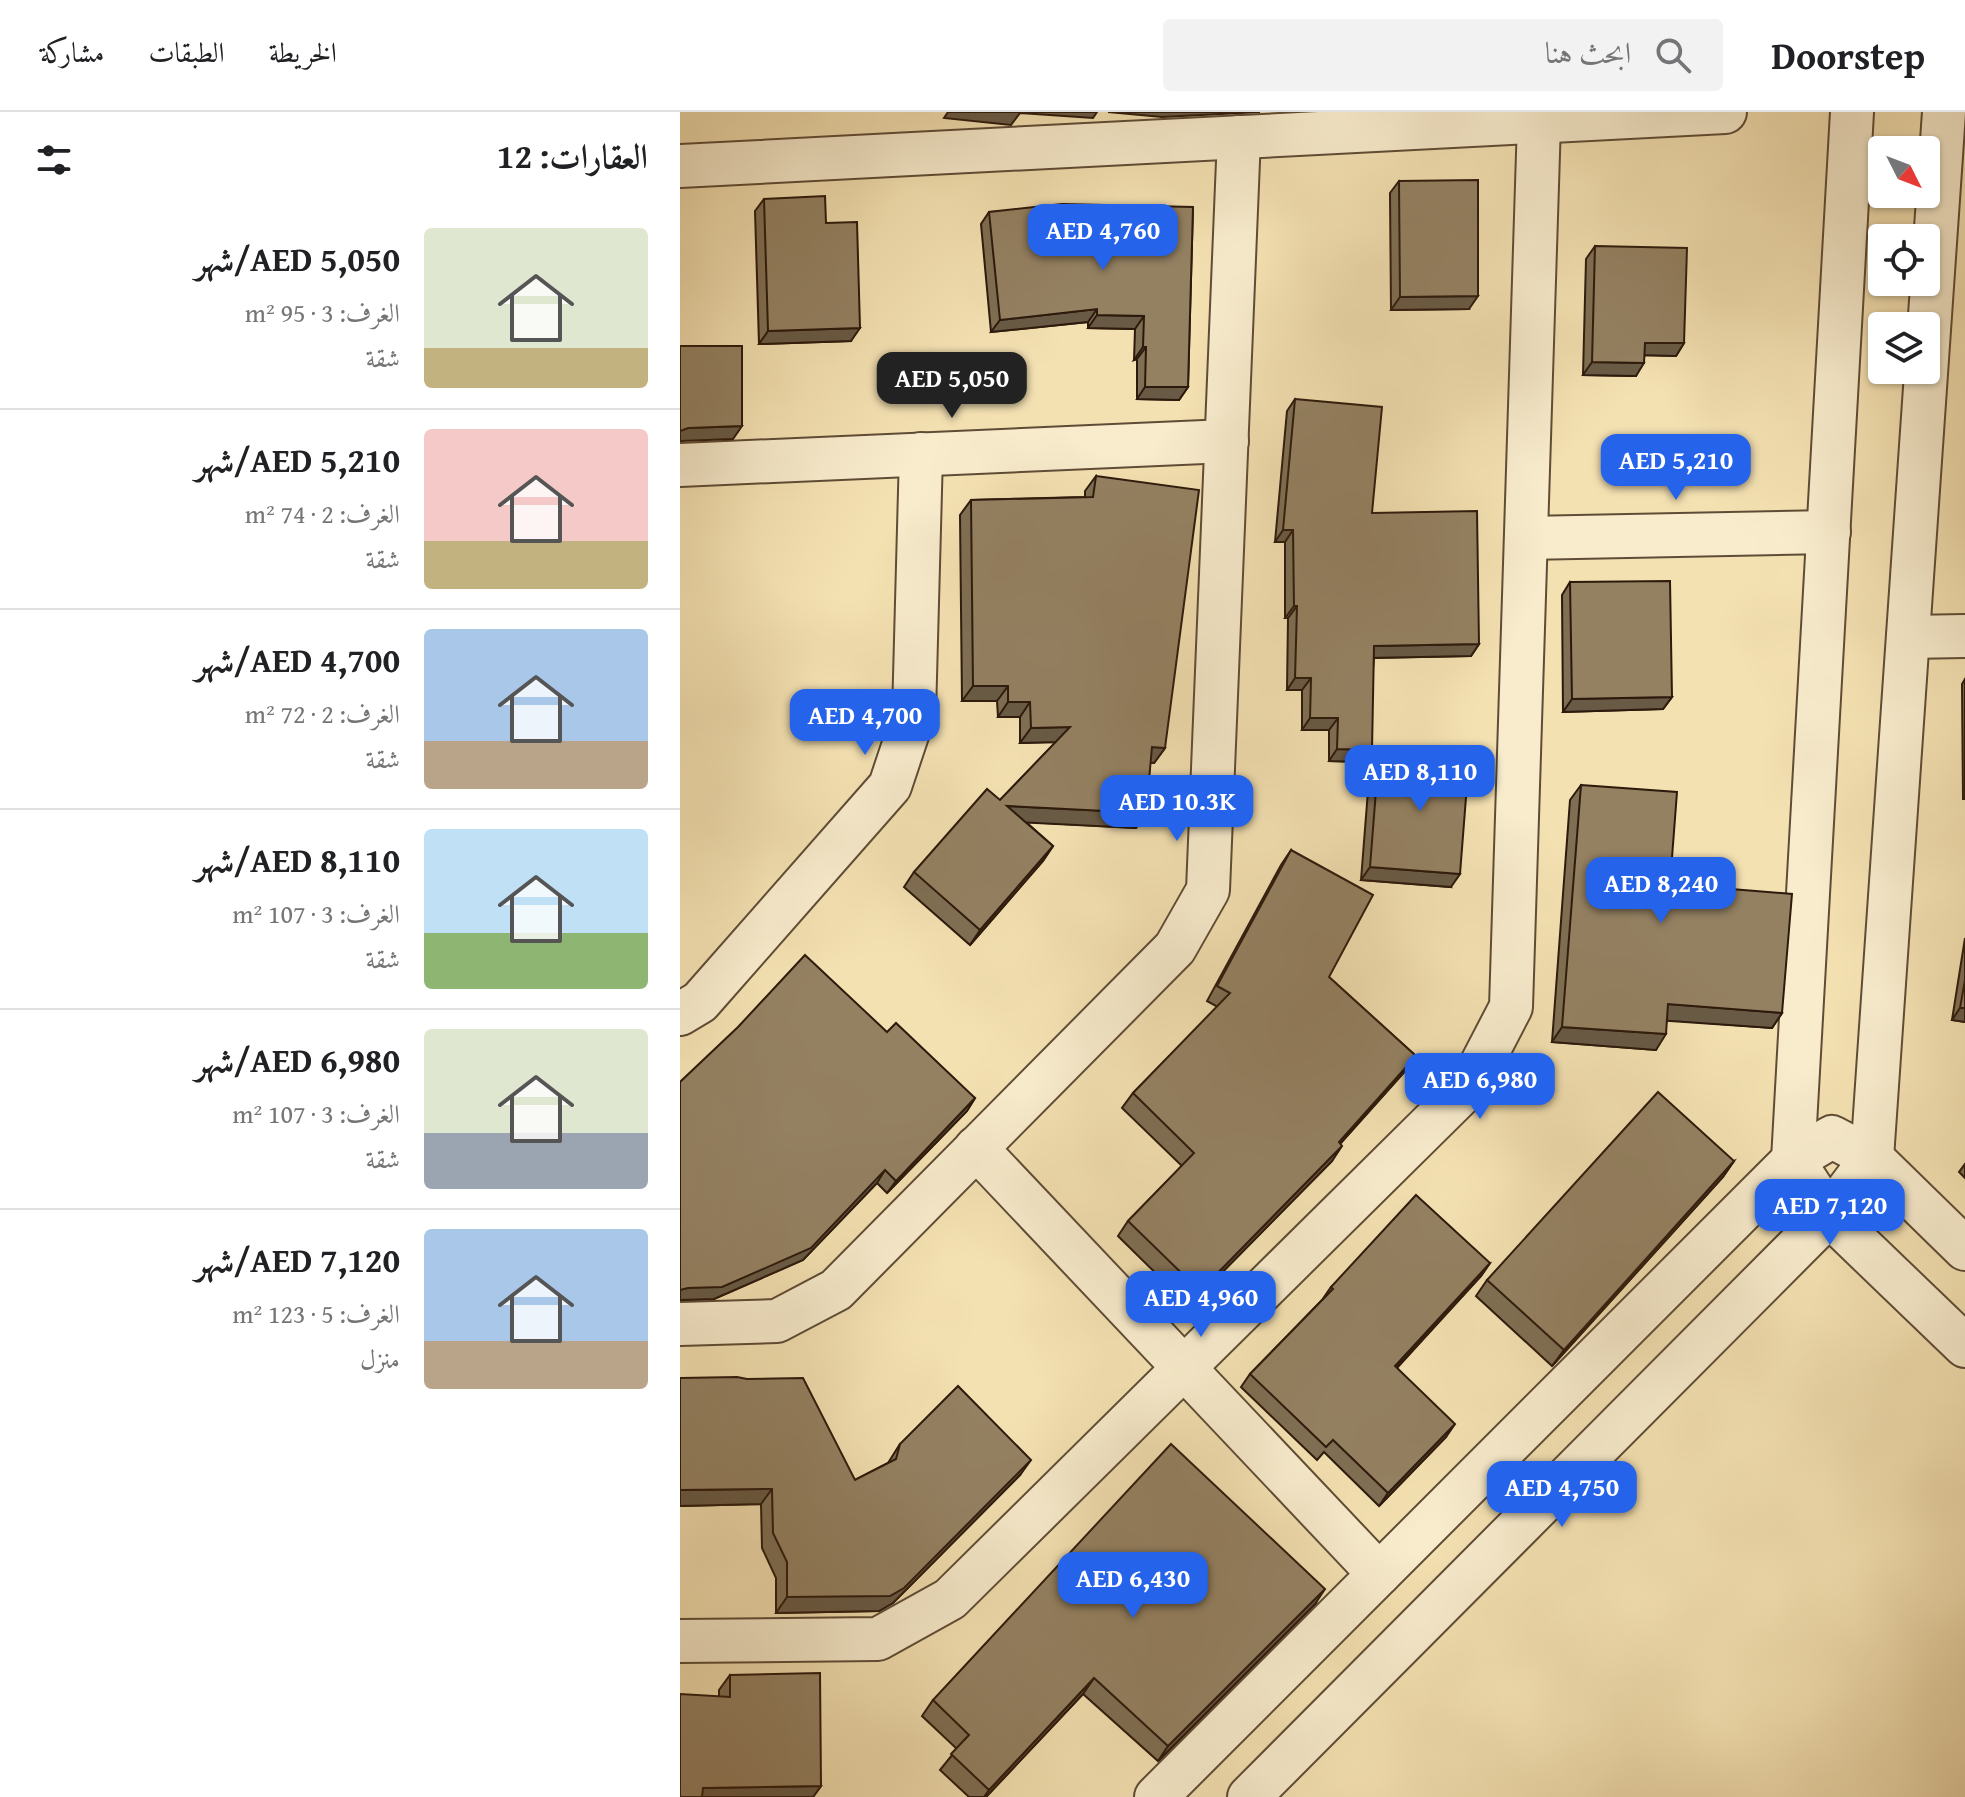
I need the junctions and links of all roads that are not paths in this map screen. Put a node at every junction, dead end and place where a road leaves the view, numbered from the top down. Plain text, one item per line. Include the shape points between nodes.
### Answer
1 (1725, 112) edge
2 (1852, 112) edge
3 (1951, 115) edge
4 (1539, 122) junction
5 (1239, 137) junction
6 (680, 166) edge
7 (1227, 441) junction
8 (921, 454) junction
9 (680, 465) edge
10 (1829, 532) junction
11 (1526, 538) junction
12 (1965, 636) edge
13 (1908, 637) junction
14 (680, 1014) edge
15 (976, 1148) junction
16 (1872, 1158) junction
17 (1793, 1160) junction
18 (1829, 1215) junction
19 (1965, 1249) edge
20 (680, 1324) edge
21 (1965, 1346) edge
22 (1183, 1368) junction
23 (1379, 1574) junction
24 (680, 1641) edge
25 (1156, 1797) edge
26 (1249, 1797) edge

1 - 4 street
2 - 10 street
3 - 13 street
4 - 5 street
4 - 11 street
5 - 6 street
5 - 7 street
7 - 8 street
7 - 15 street via 1208,890 1175,948
8 - 9 street
8 - 14 street via 914,714 890,786 700,1002
10 - 11 street
10 - 17 street
11 - 22 street via 1511,1007 1471,1084
12 - 13 street
13 - 16 street
15 - 20 street via 836,1290 777,1321
15 - 22 street
16 - 17 street via 1832,1137
16 - 18 street
16 - 19 street
17 - 18 street
17 - 23 street
18 - 21 street
18 - 26 street
22 - 23 street
22 - 24 street via 950,1599 878,1639
23 - 25 street

